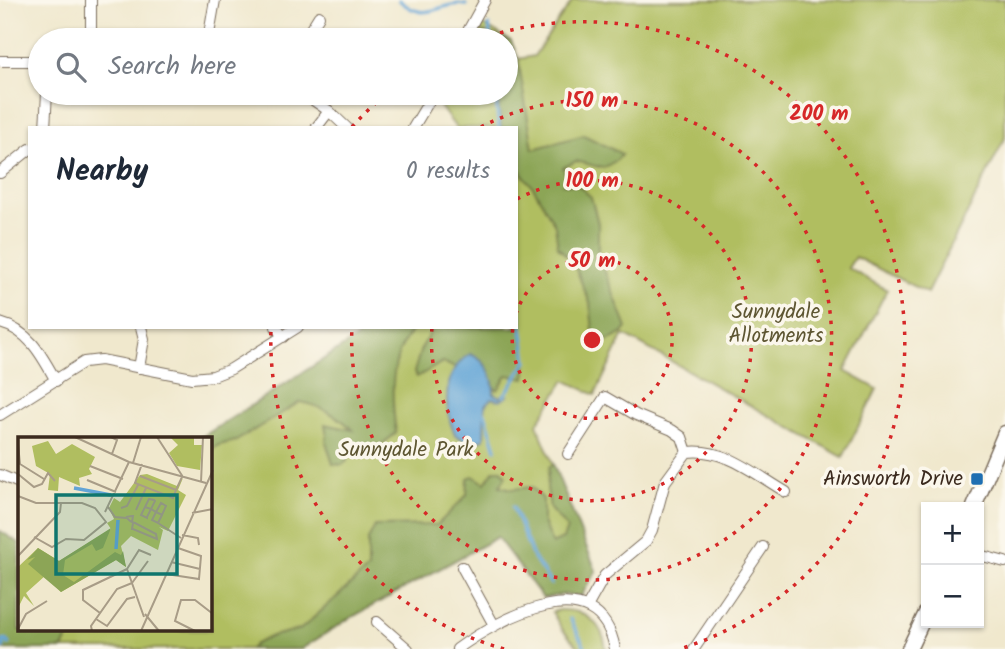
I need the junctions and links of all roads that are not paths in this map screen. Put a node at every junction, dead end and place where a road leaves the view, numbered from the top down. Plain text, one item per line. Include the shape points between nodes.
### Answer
1 (91, 0) edge
2 (215, 0) edge
3 (485, 0) edge
4 (319, 16) dead end
5 (91, 28) edge
6 (210, 28) edge
7 (312, 28) edge
8 (470, 28) edge
9 (0, 61) edge
10 (28, 61) edge
11 (46, 105) edge
12 (321, 105) edge
13 (427, 105) edge
14 (329, 110) junction
15 (45, 126) edge
16 (317, 126) edge
17 (345, 126) edge
18 (414, 126) edge
19 (28, 151) edge
20 (0, 173) edge
21 (2, 320) edge
22 (142, 329) edge
23 (277, 329) edge
24 (295, 329) edge
25 (283, 337) junction
26 (139, 368) junction
27 (56, 381) junction
28 (0, 415) edge
29 (1004, 437) edge
30 (687, 452) junction
31 (568, 454) dead end
32 (0, 475) edge
33 (18, 483) edge
34 (786, 492) dead end
35 (976, 502) edge
36 (763, 547) dead end
37 (984, 556) edge
38 (1005, 562) edge
39 (462, 567) dead end
40 (587, 607) junction
41 (377, 622) dead end
42 (921, 623) edge
43 (494, 625) junction
44 (408, 649) edge
45 (457, 649) edge
46 (615, 649) edge
47 (694, 649) edge
48 (909, 649) edge

1 - 5 street
2 - 6 street
3 - 8 street
4 - 7 street
9 - 10 street
11 - 15 street
12 - 14 street
13 - 18 street
14 - 16 street
14 - 17 street
19 - 20 street
21 - 27 street via 36,346
22 - 26 street
23 - 25 street
24 - 25 street
25 - 26 street via 214,376 192,379
26 - 27 street via 101,360 84,362
27 - 28 street
29 - 35 street
30 - 31 street via 682,437 672,429 605,397
30 - 34 street via 720,453
30 - 40 street via 665,482 646,541 605,575
32 - 33 street
36 - 47 street
37 - 38 street
39 - 43 street
40 - 43 street via 550,604
40 - 46 street via 606,622
41 - 44 street
42 - 48 street
43 - 45 street

